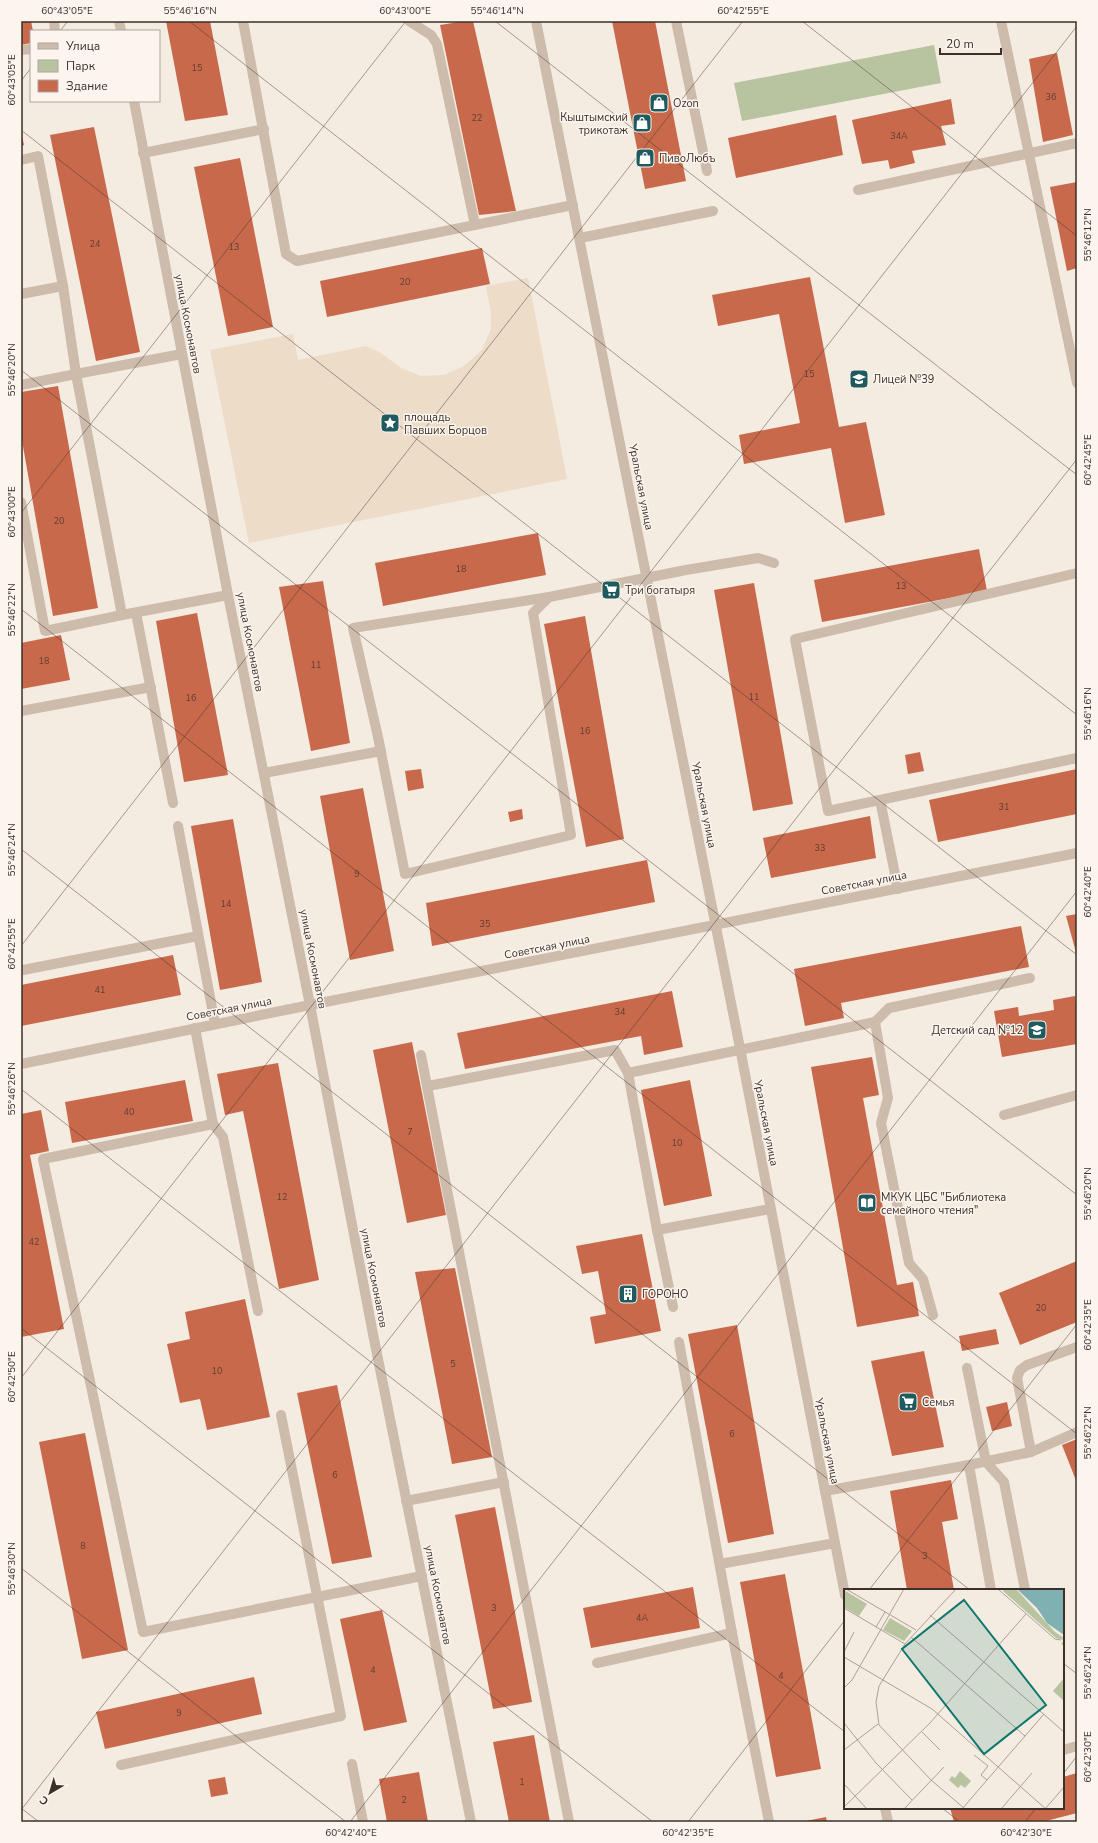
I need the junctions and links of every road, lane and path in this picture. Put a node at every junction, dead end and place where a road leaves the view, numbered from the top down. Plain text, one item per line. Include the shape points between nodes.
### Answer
1 (243, 21) edge
2 (409, 21) edge
3 (536, 21) edge
4 (676, 21) edge
5 (1001, 21) edge
6 (134, 102) edge
7 (264, 129) junction
8 (1077, 143) edge
9 (143, 153) junction
10 (1029, 153) junction
11 (21, 160) edge
12 (707, 171) dead end
13 (858, 190) dead end
14 (573, 206) junction
15 (713, 210) dead end
16 (475, 225) junction
17 (580, 238) junction
18 (62, 286) junction
19 (21, 294) edge
20 (182, 354) junction
21 (76, 374) junction
22 (1077, 383) edge
23 (21, 385) edge
24 (21, 502) edge
25 (774, 563) dead end
26 (1077, 572) edge
27 (647, 578) junction
28 (228, 595) junction
29 (549, 597) junction
30 (136, 613) junction
31 (122, 616) junction
32 (151, 687) junction
33 (21, 711) edge
34 (381, 750) junction
35 (1077, 758) edge
36 (264, 773) junction
37 (880, 800) junction
38 (173, 804) dead end
39 (178, 826) dead end
40 (1077, 853) edge
41 (898, 889) junction
42 (716, 926) junction
43 (198, 936) junction
44 (23, 970) dead end
45 (1030, 978) dead end
46 (310, 1005) junction
47 (875, 1022) junction
48 (215, 1024) junction
49 (195, 1028) junction
50 (740, 1048) junction
51 (421, 1055) dead end
52 (21, 1064) edge
53 (628, 1073) junction
54 (428, 1086) junction
55 (1077, 1095) edge
56 (1004, 1115) dead end
57 (213, 1124) junction
58 (770, 1208) junction
59 (657, 1230) junction
60 (673, 1307) dead end
61 (258, 1311) dead end
62 (932, 1315) dead end
63 (679, 1342) dead end
64 (1077, 1347) edge
65 (966, 1368) dead end
66 (281, 1415) dead end
67 (1077, 1432) edge
68 (1031, 1452) junction
69 (986, 1462) junction
70 (969, 1465) junction
71 (504, 1482) junction
72 (825, 1490) junction
73 (406, 1501) junction
74 (835, 1543) junction
75 (720, 1564) junction
76 (422, 1576) junction
77 (991, 1589) edge
78 (1025, 1589) edge
79 (844, 1590) edge
80 (316, 1597) junction
81 (732, 1633) junction
82 (597, 1663) dead end
83 (1077, 1746) edge
84 (1064, 1750) edge
85 (352, 1764) dead end
86 (121, 1765) dead end
87 (886, 1809) edge
88 (363, 1822) edge
89 (471, 1822) edge
90 (569, 1822) edge
91 (769, 1822) edge
92 (888, 1822) edge

1 - 7 street
2 - 16 street via 431,36 437,44
3 - 14 street, Уральская улица
4 - 12 street
5 - 10 street
6 - 9 street, улица Космонавтов
7 - 9 street
7 - 16 street via 286,254 297,261
8 - 10 street
9 - 20 street, улица Космонавтов
10 - 13 street
10 - 22 street
11 - 18 street via 38,156
14 - 16 street
14 - 17 street, Уральская улица
15 - 17 street
17 - 27 street, Уральская улица
18 - 19 street
18 - 21 street
20 - 21 street
20 - 28 street, улица Космонавтов
21 - 23 street
21 - 31 street
24 - 31 street via 45,631
25 - 27 street via 758,558
26 - 37 street via 795,639 828,811
27 - 29 street
27 - 42 street, Уральская улица
28 - 30 street
28 - 36 street, улица Космонавтов
29 - 34 street via 353,628
29 - 34 street via 533,613 571,835 404,874
30 - 31 street
30 - 32 street
32 - 33 street
32 - 38 street
34 - 36 street
35 - 37 street
36 - 46 street, улица Космонавтов
37 - 41 street
39 - 43 street
40 - 41 street, Советская улица
41 - 42 street, Советская улица
42 - 46 street, Советская улица
42 - 50 street, Уральская улица
43 - 44 street
43 - 48 street
45 - 47 street via 889,1008
46 - 48 street, Советская улица
46 - 73 street, улица Космонавтов
47 - 50 street
47 - 62 street via 888,1098 881,1123 909,1263 924,1280
48 - 49 street, Советская улица
49 - 52 street, Советская улица
49 - 57 street
50 - 53 street
50 - 58 street, Уральская улица
51 - 54 street
53 - 54 street via 615,1050
53 - 59 street
54 - 71 street
55 - 56 street
57 - 61 street via 223,1137
57 - 80 street via 43,1159 143,1632
58 - 59 street
58 - 72 street, Уральская улица
59 - 60 street
63 - 75 street
64 - 68 street via 1027,1365 1020,1370 1017,1378
65 - 69 street
66 - 80 street
67 - 68 street
68 - 69 street
69 - 70 street
69 - 78 street via 1004,1482
70 - 72 street
70 - 77 street
71 - 73 street
71 - 90 street
72 - 74 street, Уральская улица
73 - 76 street, улица Космонавтов
74 - 75 street
74 - 79 street, Уральская улица
75 - 81 street
76 - 80 street
76 - 89 street, улица Космонавтов
80 - 86 street via 341,1716
81 - 82 street
81 - 91 street
83 - 84 street
85 - 88 street
87 - 92 street

